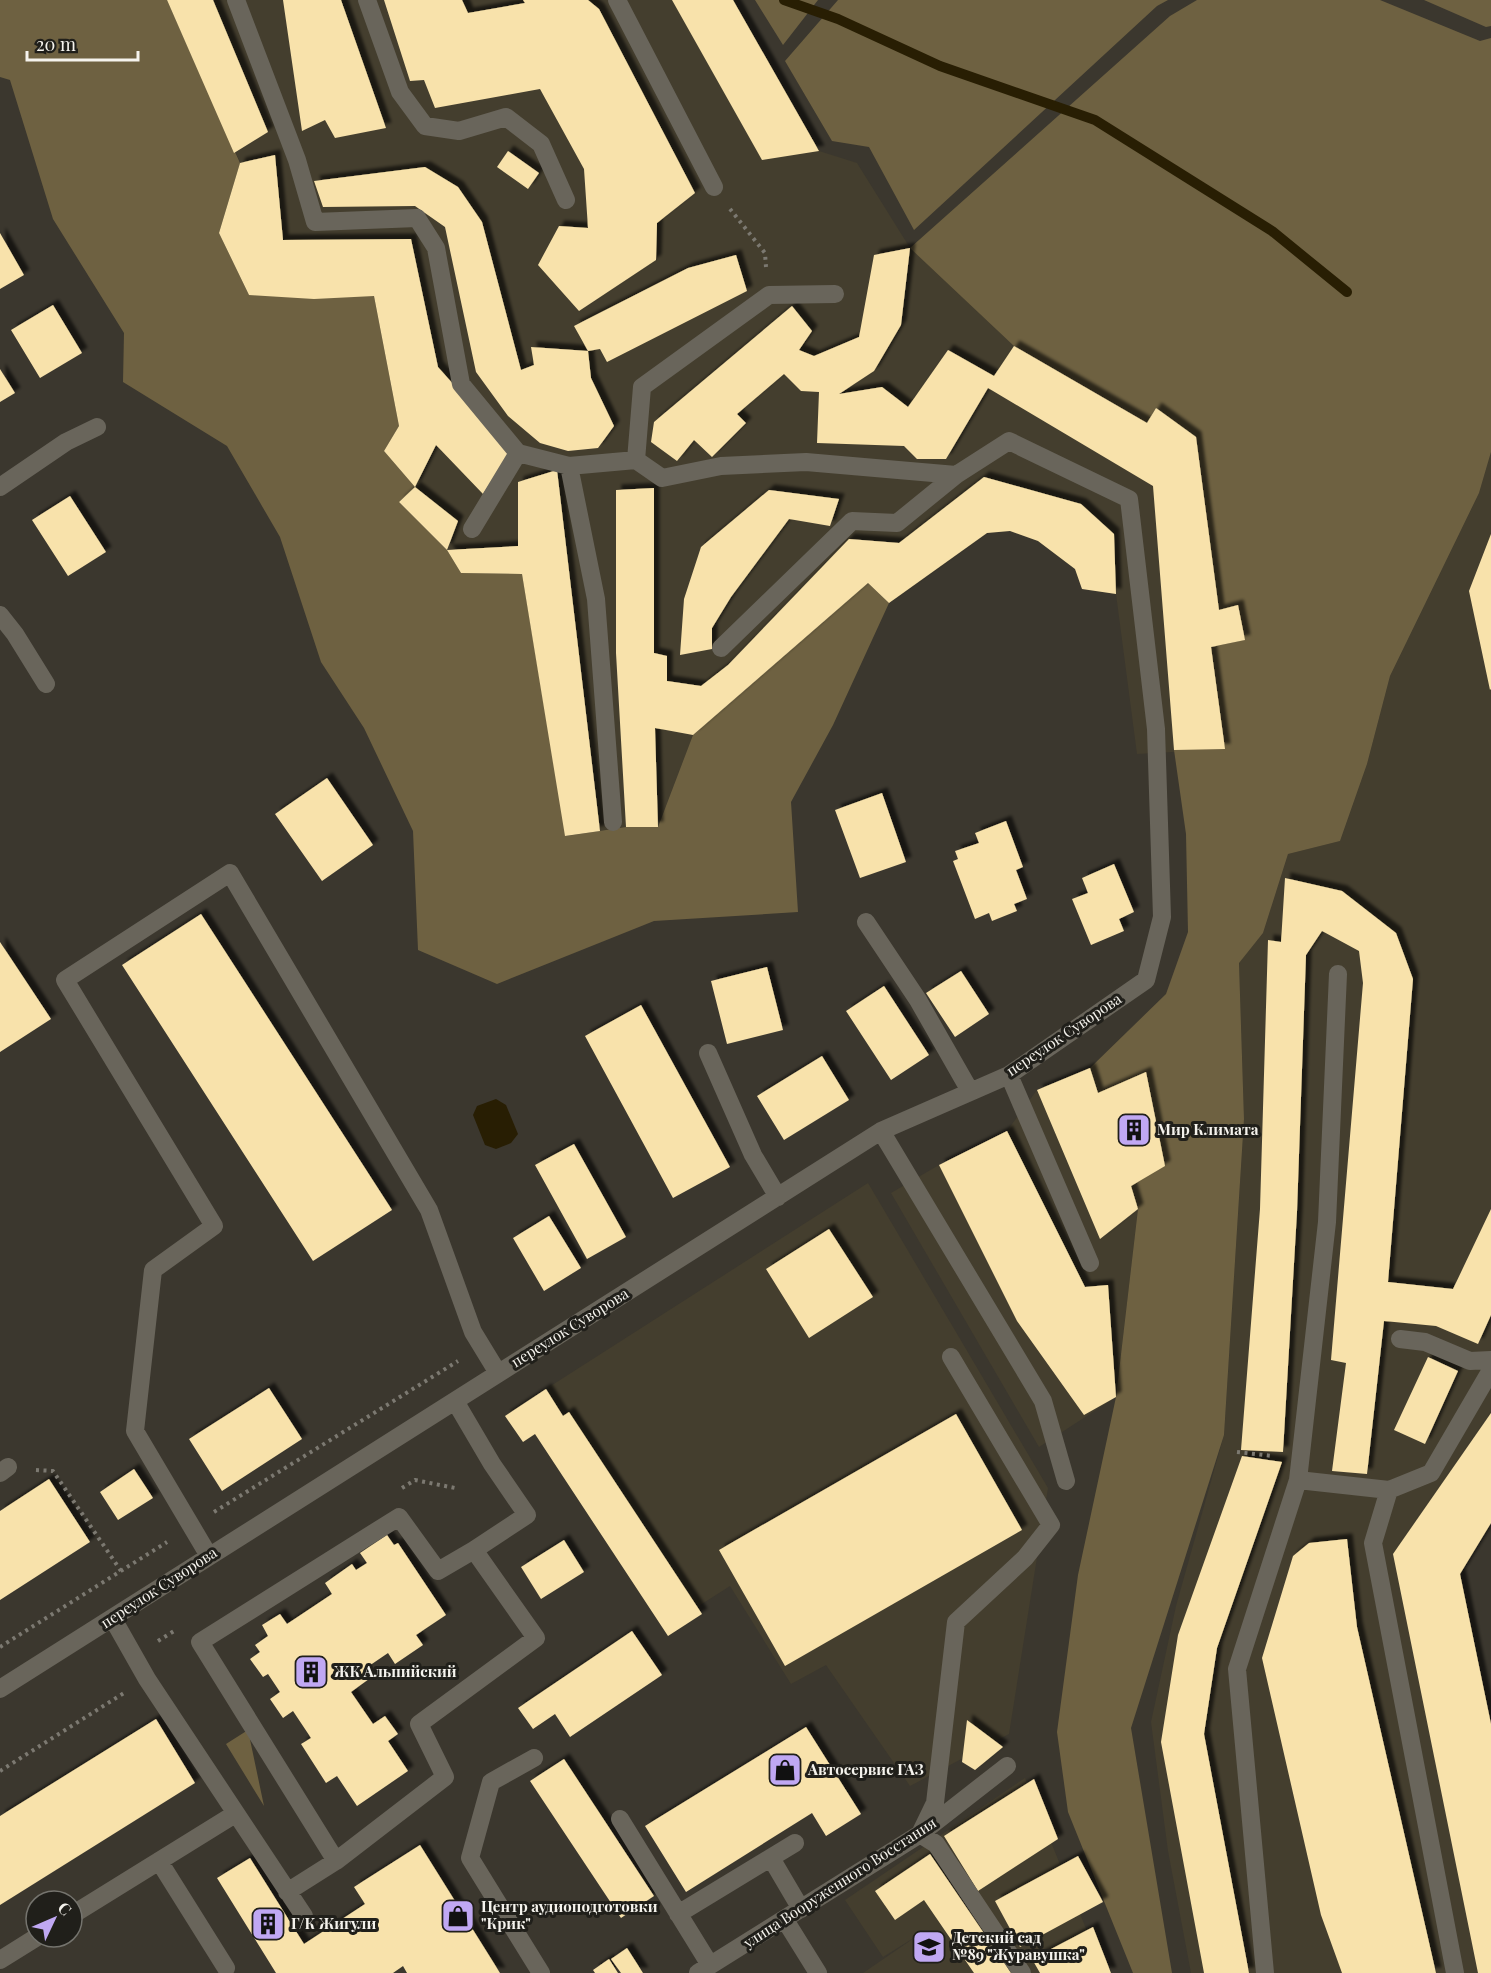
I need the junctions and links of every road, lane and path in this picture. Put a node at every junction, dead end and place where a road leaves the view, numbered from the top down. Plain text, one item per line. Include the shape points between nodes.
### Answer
1 (236, 0) edge
2 (367, 0) edge
3 (617, 0) edge
4 (714, 187) joint
5 (566, 200) dead end
6 (835, 294) dead end
7 (769, 295) junction
8 (97, 427) dead end
9 (518, 453) junction
10 (636, 460) junction
11 (569, 466) junction
12 (956, 475) junction
13 (0, 487) edge
14 (472, 529) dead end
15 (0, 615) edge
16 (721, 648) dead end
17 (46, 684) dead end
18 (613, 822) dead end
19 (866, 922) dead end
20 (1338, 974) dead end
21 (708, 1053) dead end
22 (1009, 1075) junction
23 (970, 1091) junction
24 (880, 1131) junction
25 (778, 1197) junction
26 (1090, 1263) dead end
27 (1400, 1339) dead end
28 (481, 1346) junction
29 (951, 1357) dead end
30 (1491, 1360) edge
31 (1491, 1370) edge
32 (498, 1373) junction
33 (454, 1401) junction
34 (1237, 1452) dead end
35 (1301, 1457) junction
36 (4, 1470) edge
37 (1299, 1480) junction
38 (1066, 1481) dead end
39 (1389, 1490) junction
40 (191, 1527) junction
41 (474, 1550) junction
42 (209, 1556) junction
43 (121, 1571) junction
44 (113, 1619) junction
45 (0, 1647) edge
46 (0, 1689) edge
47 (534, 1758) dead end
48 (1007, 1766) dead end
49 (235, 1814) junction
50 (620, 1819) dead end
51 (920, 1833) junction
52 (795, 1843) dead end
53 (771, 1858) junction
54 (159, 1861) junction
55 (336, 1861) junction
56 (288, 1892) junction
57 (84, 1908) edge
58 (801, 1909) junction
59 (678, 1914) junction
60 (304, 1916) dead end
61 (785, 1920) junction
62 (24, 1945) edge
63 (0, 1960) edge
64 (704, 1969) edge
65 (225, 1971) edge
66 (541, 1973) edge
67 (818, 1973) edge
68 (1022, 1973) edge
69 (1265, 1973) edge
70 (1455, 1973) edge

1 - 9 street via 297,160 315,222 417,218 436,248 461,384
2 - 5 street via 400,93 425,126 459,131 506,117 541,144
3 - 4 street
4 - 7 path via 765,253
6 - 7 street
7 - 10 street via 642,387
8 - 13 street via 66,442
9 - 11 street
9 - 14 street
10 - 11 street
10 - 12 street via 662,478 721,466 806,462
11 - 18 street via 596,599
12 - 16 street via 897,523 852,521
12 - 22 street, переулок Суворова via 1009,441 1129,499 1156,729 1162,917 1146,980
15 - 17 street
19 - 23 street via 918,1000
20 - 35 street via 1327,1222
21 - 25 street via 753,1155
22 - 23 street, переулок Суворова
22 - 26 street
23 - 24 street, переулок Суворова
24 - 25 street, переулок Суворова
24 - 38 street via 1043,1401
25 - 32 street, переулок Суворова
27 - 30 street via 1425,1342 1470,1361
28 - 32 street
28 - 40 path
28 - 40 street via 429,1210 230,873 65,980 214,1227 153,1270 135,1431
29 - 51 street via 1051,1525 1025,1558 956,1622 935,1803
31 - 39 street via 1431,1473
32 - 33 street, переулок Суворова
33 - 41 street via 527,1515
33 - 42 street, переулок Суворова
34 - 35 path
35 - 37 street
36 - 43 path via 53,1472
37 - 39 street
37 - 69 street via 1237,1669
39 - 70 street via 1374,1543
40 - 42 street
40 - 43 path
41 - 55 street via 536,1638 419,1724 445,1777
41 - 55 street via 438,1571 399,1517 200,1642
42 - 44 street, переулок Суворова
43 - 45 path
44 - 46 street, переулок Суворова
44 - 49 street
47 - 66 street via 491,1782 470,1858
48 - 51 street, улица Вооруженного Восстания
49 - 54 street
49 - 56 street
50 - 59 street
51 - 58 street, улица Вооруженного Восстания
51 - 68 street via 936,1844
52 - 53 street
53 - 58 street
53 - 59 street
54 - 57 street
54 - 65 street
55 - 56 street
56 - 60 street
58 - 61 street, улица Вооруженного Восстания
59 - 64 street
61 - 64 street, улица Вооруженного Восстания
61 - 67 street
62 - 63 street

